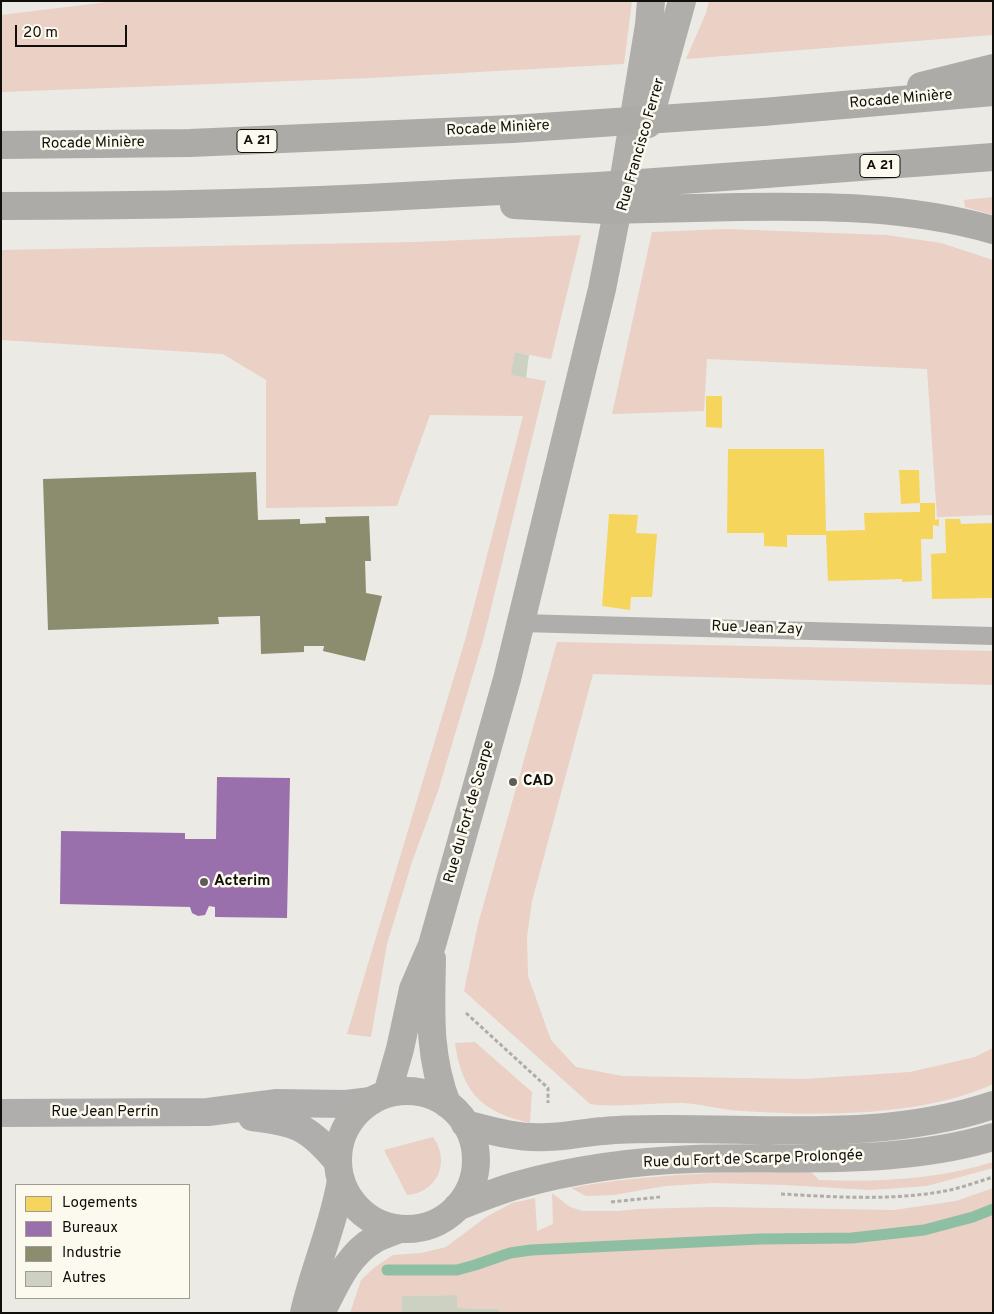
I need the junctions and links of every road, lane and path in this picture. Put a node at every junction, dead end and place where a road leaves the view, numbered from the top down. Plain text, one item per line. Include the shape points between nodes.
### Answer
1 (651, 1) edge
2 (682, 1) edge
3 (993, 68) edge
4 (993, 92) edge
5 (852, 105) junction
6 (1, 145) edge
7 (993, 157) edge
8 (423, 195) junction
9 (1, 206) edge
10 (993, 230) edge
11 (602, 289) junction
12 (521, 623) junction
13 (993, 636) edge
14 (432, 945) junction
15 (462, 1006) dead end
16 (379, 1098) junction
17 (993, 1106) edge
18 (208, 1112) junction
19 (1, 1113) edge
20 (456, 1114) junction
21 (993, 1136) edge
22 (547, 1138) junction
23 (339, 1171) junction
24 (993, 1177) edge
25 (776, 1194) dead end
26 (669, 1196) dead end
27 (605, 1203) dead end
28 (457, 1207) junction
29 (400, 1229) junction
30 (304, 1313) edge
31 (321, 1313) edge

1 - 11 main road via 624,177
2 - 11 main road, Rue Francisco Ferrer
3 - 5 highway
4 - 5 highway, Rocade Minière / A 21
5 - 6 highway, Rocade Minière / A 21, bridge via 512,129 199,143
7 - 8 highway, A 21, bridge via 598,186
8 - 9 highway, A 21 via 268,202
8 - 10 highway, bridge via 528,207 578,209 826,206 936,216
11 - 12 main road, Rue du Fort de Scarpe
12 - 13 lane, Rue Jean Zay
12 - 14 main road, Rue du Fort de Scarpe
14 - 16 main road, Rue du Fort de Scarpe via 418,975 400,1049
14 - 20 main road, Rue du Fort de Scarpe via 431,1031 434,1059 440,1084
15 - 22 path via 466,1014 548,1088
16 - 18 street, Rue Jean Perrin via 346,1104 278,1104
16 - 20 main road via 405,1091 414,1092 431,1096
16 - 23 main road via 357,1113 346,1128 340,1144
17 - 22 main road, Rue du Fort de Scarpe Prolongée via 939,1120 869,1129 630,1129
18 - 19 street, Rue Jean Perrin
18 - 23 street, Rue Jean Perrin via 284,1121 293,1125 318,1140
20 - 22 main road, Rue du Fort de Scarpe Prolongée via 502,1134
20 - 28 main road via 475,1149 476,1167 468,1192
21 - 28 main road, Rue du Fort de Scarpe Prolongée via 956,1146 881,1156 692,1159 614,1166 549,1177
23 - 29 main road via 348,1196 360,1210 374,1221
23 - 30 main road via 336,1209
24 - 25 path via 946,1191 905,1195 863,1198
26 - 27 path
28 - 29 main road via 427,1226
29 - 31 main road via 376,1239 354,1256

